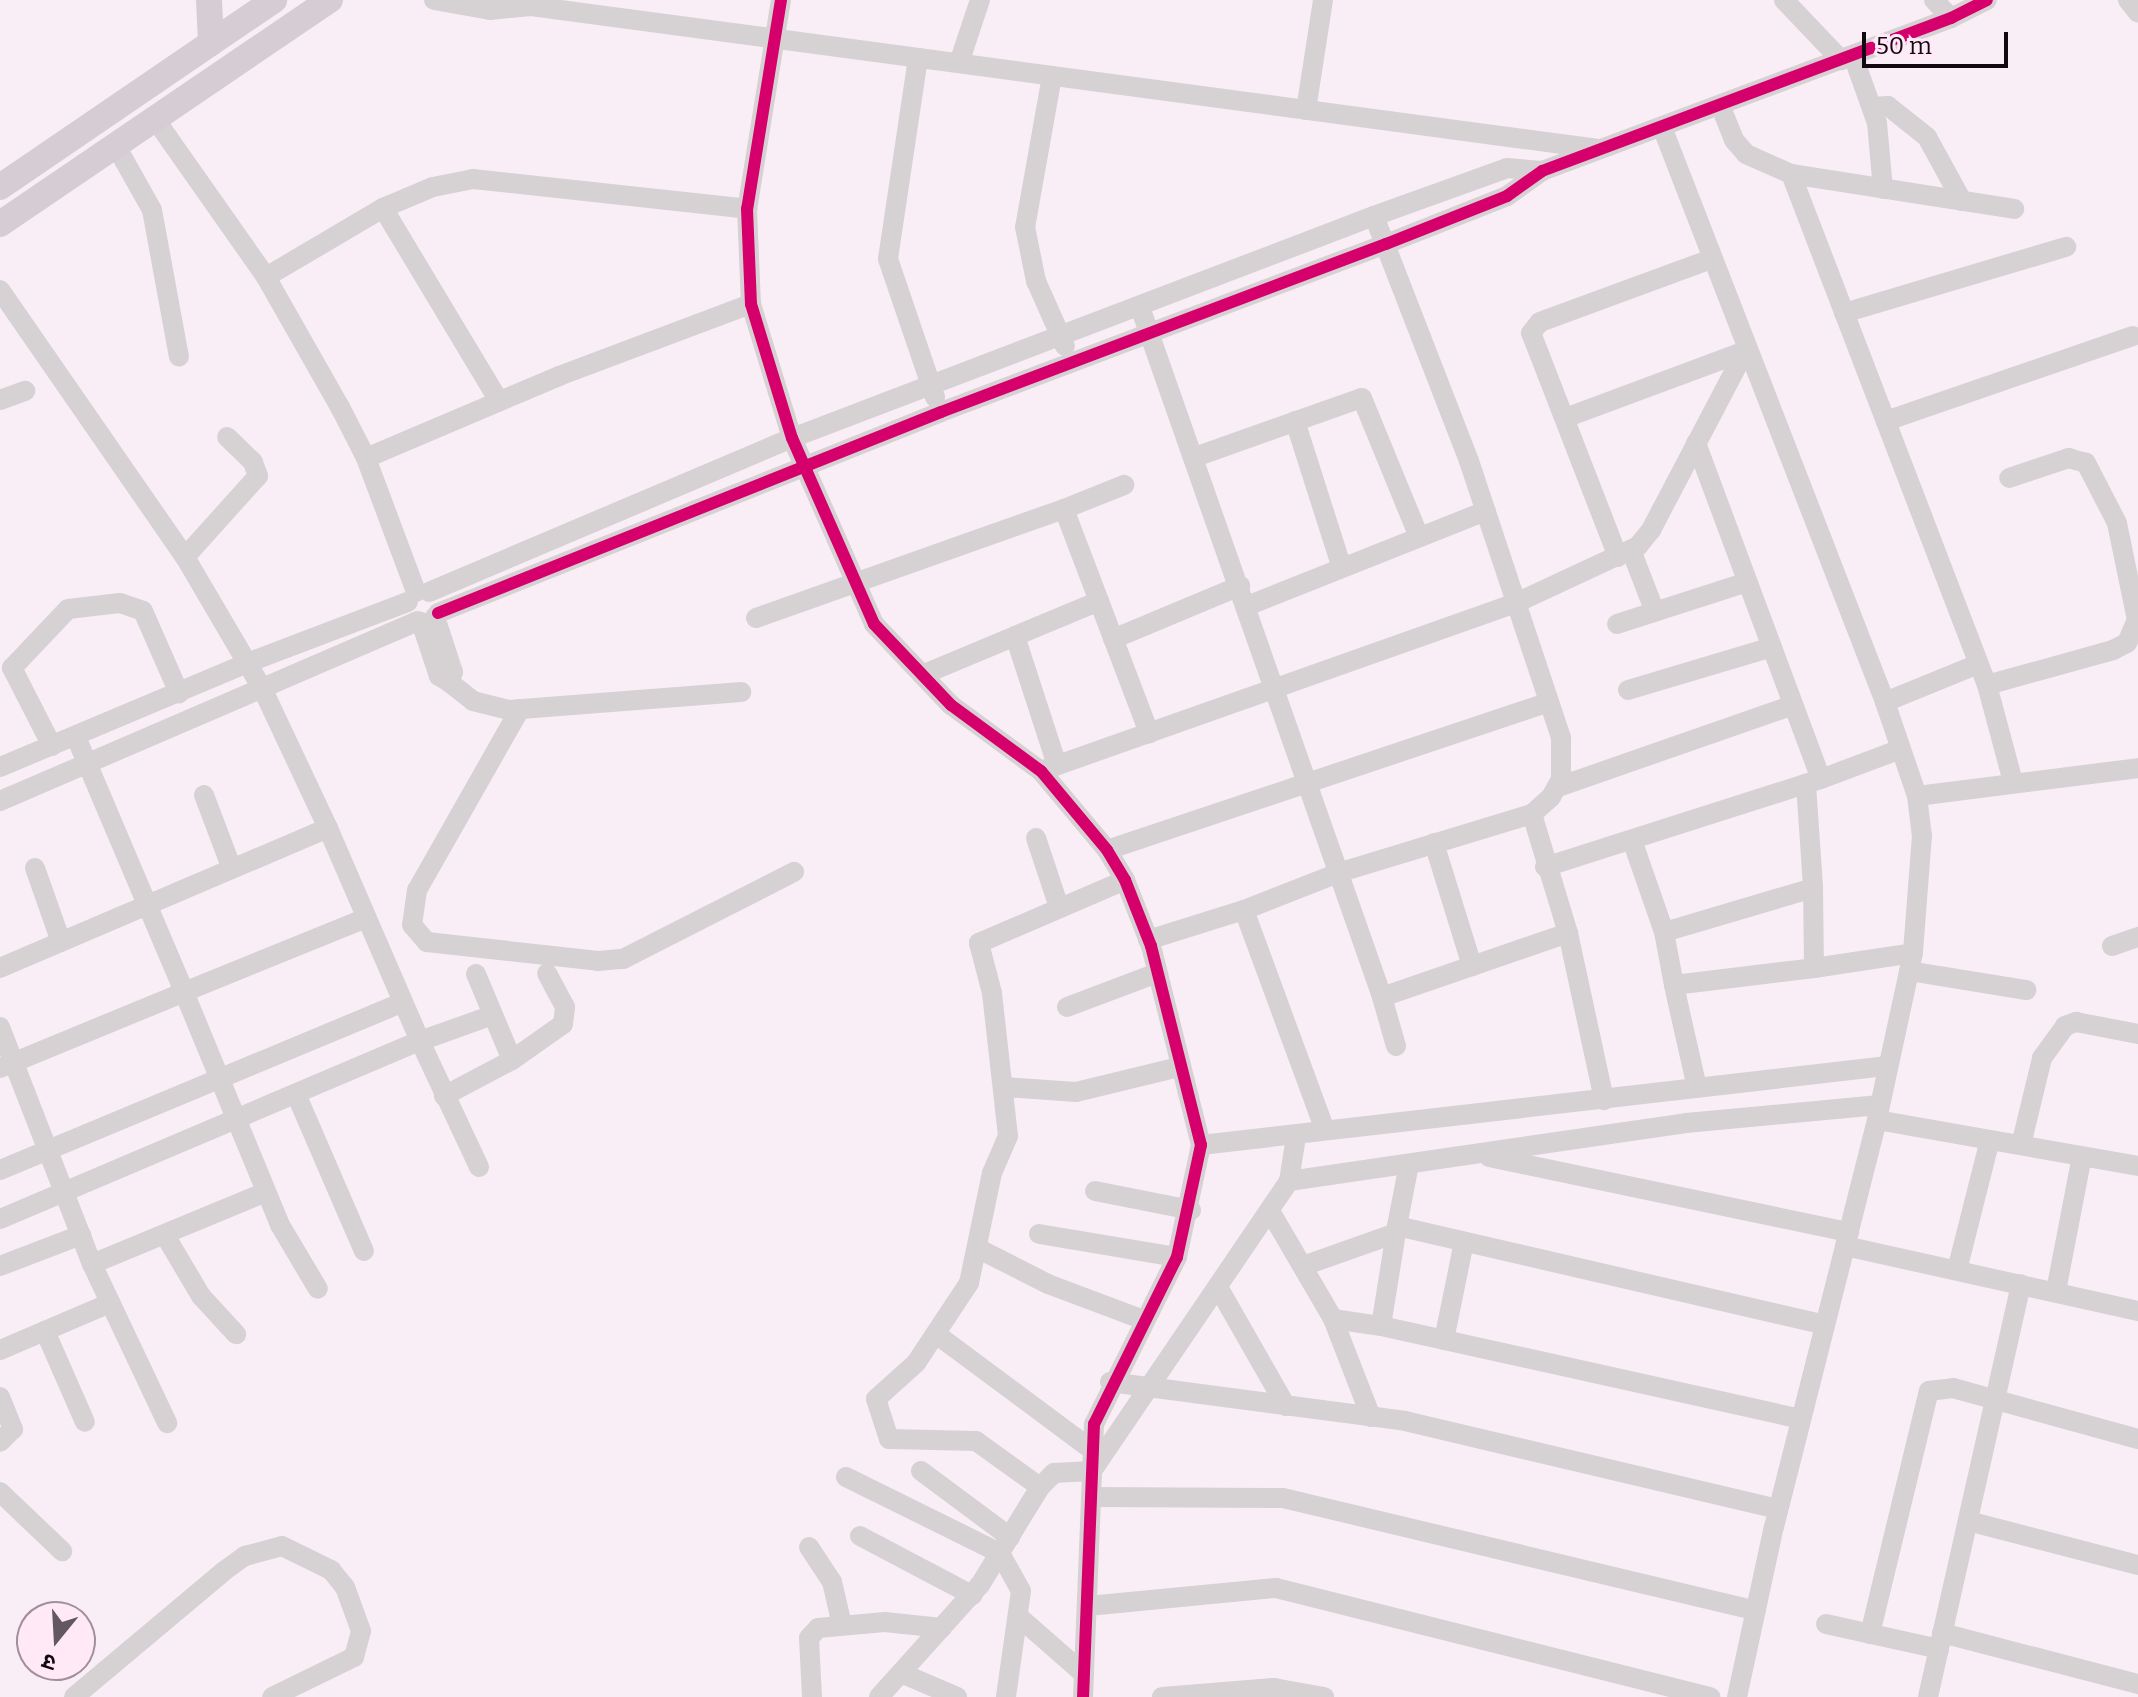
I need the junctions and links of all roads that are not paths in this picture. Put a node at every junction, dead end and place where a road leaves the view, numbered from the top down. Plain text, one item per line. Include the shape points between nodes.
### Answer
1 (209, 0) edge
2 (274, 0) edge
3 (330, 0) edge
4 (434, 0) edge
5 (781, 0) edge
6 (980, 0) edge
7 (1323, 0) edge
8 (1784, 0) edge
9 (1934, 0) edge
10 (1987, 0) edge
11 (2128, 0) edge
12 (523, 3) edge
13 (2138, 13) edge
14 (1951, 18) junction
15 (774, 38) junction
16 (211, 43) junction
17 (918, 58) junction
18 (1847, 58) junction
19 (959, 63) junction
20 (1052, 76) junction
21 (1720, 105) junction
22 (1872, 107) junction
23 (1306, 110) junction
24 (155, 119) junction
25 (1662, 127) junction
26 (116, 146) junction
27 (1602, 149) junction
28 (1542, 171) junction
29 (1791, 174) junction
30 (0, 187) edge
31 (1883, 189) junction
32 (1962, 201) junction
33 (383, 208) junction
34 (747, 209) junction
35 (2014, 209) dead end
36 (1374, 216) junction
37 (0, 224) edge
38 (1386, 244) junction
39 (2066, 247) dead end
40 (1711, 259) junction
41 (1246, 266) junction
42 (266, 277) junction
43 (0, 290) edge
44 (1258, 294) junction
45 (751, 304) junction
46 (1140, 307) junction
47 (1844, 313) junction
48 (1061, 336) junction
49 (1152, 336) junction
50 (2133, 336) dead end
51 (1745, 351) junction
52 (179, 357) dead end
53 (1073, 361) junction
54 (930, 384) junction
55 (25, 391) dead end
56 (0, 400) edge
57 (499, 401) junction
58 (941, 412) junction
59 (1565, 418) junction
60 (1295, 421) junction
61 (1886, 421) junction
62 (227, 437) dead end
63 (792, 438) junction
64 (1696, 443) junction
65 (1195, 457) junction
66 (366, 458) junction
67 (804, 466) junction
68 (2009, 478) dead end
69 (1124, 485) dead end
70 (1064, 509) junction
71 (1486, 511) junction
72 (1419, 537) junction
73 (1624, 553) junction
74 (185, 557) junction
75 (1342, 568) junction
76 (1747, 582) junction
77 (857, 587) junction
78 (418, 595) junction
79 (1244, 596) junction
80 (1099, 601) junction
81 (1516, 603) junction
82 (1655, 612) junction
83 (428, 618) junction
84 (756, 618) dead end
85 (1617, 624) dead end
86 (1015, 636) junction
87 (1113, 639) junction
88 (1772, 647) junction
89 (247, 663) junction
90 (1978, 664) junction
91 (6, 665) edge
92 (922, 675) junction
93 (1987, 685) junction
94 (1276, 688) junction
95 (263, 690) junction
96 (1628, 690) dead end
97 (741, 692) dead end
98 (179, 693) junction
99 (1549, 702) junction
100 (1885, 702) junction
101 (1793, 705) junction
102 (520, 709) junction
103 (1149, 733) junction
104 (76, 737) junction
105 (52, 746) junction
106 (1901, 749) junction
107 (87, 765) junction
108 (0, 767) edge
109 (1049, 768) junction
110 (2138, 768) edge
111 (1813, 782) junction
112 (2013, 782) junction
113 (1310, 785) junction
114 (1558, 787) junction
115 (204, 795) dead end
116 (1917, 796) junction
117 (0, 801) edge
118 (1532, 814) junction
119 (328, 828) junction
120 (1036, 838) dead end
121 (1632, 840) junction
122 (1434, 843) junction
123 (1107, 850) junction
124 (1545, 867) junction
125 (35, 868) dead end
126 (232, 869) junction
127 (794, 872) dead end
128 (1341, 872) junction
129 (1125, 880) junction
130 (1813, 888) junction
131 (147, 905) junction
132 (1059, 907) junction
133 (1244, 910) junction
134 (364, 919) junction
135 (1664, 932) junction
136 (1568, 933) junction
137 (2138, 937) edge
138 (1148, 940) junction
139 (61, 942) junction
140 (2112, 946) dead end
141 (1911, 962) junction
142 (1472, 966) junction
143 (0, 968) edge
144 (1814, 968) junction
145 (547, 973) dead end
146 (1157, 973) junction
147 (476, 974) dead end
148 (1674, 985) junction
149 (2026, 990) dead end
150 (184, 992) junction
151 (1382, 997) junction
152 (402, 1003) junction
153 (1067, 1007) dead end
154 (493, 1015) junction
155 (0, 1027) edge
156 (2138, 1034) edge
157 (420, 1041) junction
158 (1396, 1046) dead end
159 (512, 1060) junction
160 (7, 1065) edge
161 (1887, 1066) junction
162 (1179, 1067) junction
163 (218, 1080) junction
164 (1004, 1087) junction
165 (1697, 1088) junction
166 (296, 1094) junction
167 (444, 1096) junction
168 (1604, 1100) junction
169 (1878, 1112) junction
170 (234, 1121) junction
171 (1325, 1130) junction
172 (1296, 1137) junction
173 (1990, 1140) junction
174 (1201, 1145) junction
175 (2021, 1145) junction
176 (48, 1149) junction
177 (1473, 1154) junction
178 (2082, 1156) junction
179 (1409, 1164) junction
180 (2138, 1166) edge
181 (479, 1167) dead end
182 (0, 1170) edge
183 (1289, 1181) junction
184 (1095, 1191) dead end
185 (65, 1192) junction
186 (266, 1192) junction
187 (1191, 1210) junction
188 (1270, 1211) junction
189 (0, 1219) edge
190 (1397, 1230) junction
191 (1039, 1234) dead end
192 (81, 1235) junction
193 (166, 1237) junction
194 (1847, 1239) junction
195 (1464, 1242) junction
196 (979, 1249) junction
197 (364, 1251) dead end
198 (1177, 1257) junction
199 (92, 1264) junction
200 (0, 1266) edge
201 (1303, 1266) junction
202 (1957, 1270) junction
203 (2021, 1284) junction
204 (1218, 1287) junction
205 (318, 1289) dead end
206 (2056, 1291) junction
207 (110, 1303) junction
208 (2138, 1311) edge
209 (1333, 1319) junction
210 (1144, 1320) junction
211 (1825, 1325) junction
212 (1381, 1326) junction
213 (45, 1331) junction
214 (236, 1334) dead end
215 (936, 1334) junction
216 (1444, 1340) junction
217 (0, 1350) edge
218 (1110, 1382) junction
219 (1150, 1388) junction
220 (0, 1397) edge
221 (1994, 1399) junction
222 (1286, 1406) junction
223 (1371, 1417) junction
224 (1801, 1419) junction
225 (85, 1422) dead end
226 (167, 1423) dead end
227 (2138, 1439) edge
228 (0, 1442) edge
229 (1092, 1461) junction
230 (921, 1471) dead end
231 (846, 1477) dead end
232 (1040, 1487) junction
233 (0, 1492) edge
234 (1092, 1497) junction
235 (1778, 1509) junction
236 (1968, 1521) junction
237 (860, 1536) dead end
238 (1005, 1545) junction
239 (809, 1547) dead end
240 (62, 1551) dead end
241 (2138, 1565) edge
242 (972, 1595) junction
243 (1088, 1606) junction
244 (1756, 1611) junction
245 (1019, 1617) junction
246 (1826, 1624) dead end
247 (842, 1625) junction
248 (942, 1628) junction
249 (1870, 1634) junction
250 (1941, 1641) junction
251 (901, 1673) junction
252 (1084, 1674) junction
253 (2138, 1685) edge
254 (74, 1697) edge
255 (272, 1697) edge
256 (812, 1697) edge
257 (879, 1697) edge
258 (957, 1697) edge
259 (1006, 1697) edge
260 (1083, 1697) edge
261 (1162, 1697) edge
262 (1324, 1697) edge
263 (1711, 1697) edge
264 (1737, 1697) edge
265 (1928, 1697) edge
266 (2133, 1697) edge

1 - 16 main road
2 - 16 main road
3 - 24 main road
4 - 12 street via 490,10
5 - 15 street
6 - 19 street
7 - 23 street
8 - 18 street
9 - 14 street
10 - 14 street
11 - 13 street
12 - 15 street
14 - 18 street
15 - 17 street
15 - 34 street
16 - 30 main road
17 - 19 street
17 - 54 street via 888,259
18 - 21 street
18 - 22 street
19 - 20 street
20 - 23 street
20 - 48 street via 1025,227 1036,281
21 - 25 street
21 - 29 street via 1734,140 1746,154
22 - 31 street
22 - 32 street via 1888,106 1927,137
23 - 27 street
24 - 26 main road
24 - 42 street
25 - 27 street
25 - 40 street
26 - 37 main road
26 - 52 street via 152,210
27 - 28 street
28 - 36 street via 1507,168
28 - 38 street via 1507,196
29 - 31 street
29 - 47 street
31 - 32 street
32 - 35 street
33 - 34 street via 433,187 473,179
33 - 42 street
33 - 57 street
34 - 45 street
36 - 38 street
36 - 41 street
38 - 44 street
38 - 71 street
39 - 47 street
40 - 51 street
40 - 59 street via 1534,328 1532,341
41 - 44 street
41 - 46 street
42 - 66 street
43 - 74 street
44 - 49 street
45 - 57 street
45 - 63 street
46 - 48 street
46 - 49 street
47 - 61 street
48 - 53 street
48 - 54 street
49 - 53 street
49 - 65 street
50 - 61 street
51 - 59 street
51 - 64 street
51 - 100 street
53 - 58 street
54 - 58 street
54 - 63 street
55 - 56 street
57 - 66 street
58 - 67 street
59 - 73 street
60 - 65 street
60 - 72 street via 1362,398
60 - 75 street
61 - 90 street
62 - 74 street via 253,462 258,476
63 - 67 street
63 - 78 street
64 - 73 street via 1651,530
64 - 76 street
65 - 79 street
66 - 78 street
67 - 77 street
67 - 83 street
68 - 93 street via 2069,458 2086,463 2117,523 2137,620 2127,643 2113,650
69 - 70 street
70 - 77 street
70 - 80 street
71 - 72 street
71 - 81 street
72 - 75 street
73 - 81 street
73 - 82 street
74 - 89 street
75 - 79 street
76 - 82 street
76 - 88 street
77 - 84 street
77 - 92 street via 874,624
78 - 83 street via 409,614
78 - 83 street via 437,598
78 - 89 street
79 - 87 street
79 - 94 street
80 - 86 street
80 - 87 street
81 - 94 street
81 - 99 street
82 - 85 street
83 - 95 street
83 - 102 street via 453,672 449,682 473,701
86 - 92 street
86 - 109 street
87 - 103 street
88 - 96 street
88 - 101 street
89 - 95 street
89 - 98 street
90 - 93 street
90 - 100 street
91 - 98 street via 68,609 120,603 150,617
91 - 105 street
92 - 109 street via 951,705
93 - 112 street
94 - 103 street
94 - 113 street
95 - 107 street
95 - 119 street
97 - 102 street
98 - 104 street
99 - 113 street
99 - 114 street via 1565,765
100 - 106 street
101 - 111 street
101 - 114 street
102 - 127 street via 417,890 412,925 427,942 598,961 623,959
103 - 109 street
104 - 105 street
104 - 107 street
105 - 108 street
106 - 111 street
106 - 116 street
107 - 117 street
107 - 131 street
109 - 123 street
110 - 112 street
111 - 121 street
111 - 130 street
112 - 116 street
113 - 123 street
113 - 128 street
114 - 118 street
115 - 126 street
116 - 141 street via 1921,878
118 - 122 street
118 - 124 street
119 - 126 street
119 - 134 street
120 - 132 street
121 - 124 street
121 - 135 street
122 - 128 street
122 - 142 street
123 - 129 street
124 - 136 street
125 - 139 street
126 - 131 street
128 - 133 street
128 - 151 street
129 - 132 street
129 - 138 street
130 - 135 street
130 - 144 street
131 - 139 street
131 - 150 street
132 - 164 street via 979,943 990,981
133 - 138 street
133 - 171 street
134 - 150 street
134 - 152 street
135 - 148 street
136 - 142 street
136 - 168 street
137 - 140 street
138 - 146 street
139 - 143 street
141 - 144 street
141 - 149 street
141 - 161 street
142 - 151 street
144 - 148 street
145 - 159 street via 565,1007 563,1024
146 - 153 street
146 - 162 street
147 - 154 street
148 - 165 street
150 - 160 street
150 - 163 street
151 - 158 street
152 - 157 street
152 - 163 street
154 - 157 street
154 - 159 street
155 - 160 street
156 - 175 street via 2076,1022 2065,1026 2042,1058
157 - 166 street
157 - 167 street
159 - 167 street
160 - 176 street
161 - 165 street
161 - 169 street
162 - 164 street via 1076,1092
162 - 174 street
163 - 170 street
163 - 176 street
164 - 196 street via 1009,1127 992,1173
165 - 168 street
166 - 170 street
166 - 197 street
167 - 181 street
168 - 171 street
169 - 173 street
169 - 177 street via 1686,1123
169 - 194 street
170 - 185 street
170 - 186 street
171 - 172 street
172 - 174 street
172 - 183 street
173 - 175 street
173 - 202 street
174 - 187 street
175 - 178 street
176 - 182 street
176 - 185 street
177 - 179 street
177 - 194 street
178 - 180 street
178 - 206 street
179 - 183 street
179 - 190 street
183 - 188 street
184 - 187 street
185 - 189 street
185 - 192 street
186 - 193 street
186 - 205 street
187 - 198 street
188 - 201 street
188 - 204 street
190 - 195 street
190 - 201 street
190 - 212 street
191 - 198 street
192 - 199 street
192 - 200 street
193 - 199 street
193 - 214 street via 201,1296
194 - 202 street
194 - 211 street
195 - 211 street
195 - 216 street
196 - 210 street via 1048,1284
196 - 215 street via 969,1283
198 - 210 street
199 - 207 street
201 - 209 street
202 - 203 street
203 - 206 street
203 - 221 street
204 - 219 street
204 - 222 street
206 - 208 street
207 - 213 street
207 - 226 street
209 - 212 street
209 - 223 street
210 - 218 street
211 - 224 street
212 - 216 street
213 - 217 street
213 - 225 street
215 - 229 street
215 - 232 street via 916,1363 876,1399 889,1439 976,1441
216 - 224 street
218 - 219 street
218 - 229 street via 1094,1424
219 - 222 street
219 - 229 street
220 - 228 street via 13,1429
221 - 227 street
221 - 236 street
221 - 249 street via 1953,1388 1929,1391
222 - 223 street
223 - 235 street
224 - 235 street
229 - 232 street via 1063,1470
229 - 234 street
230 - 238 street
231 - 238 street
232 - 238 street
233 - 240 street
234 - 243 street
234 - 244 street via 1283,1498
235 - 244 street
236 - 241 street
236 - 250 street
237 - 242 street
238 - 242 street
238 - 245 street via 1018,1580
239 - 247 street via 832,1582
242 - 248 street
243 - 252 street
243 - 263 street via 1276,1588
244 - 264 street
245 - 252 street
245 - 259 street
246 - 249 street
247 - 248 street via 885,1622
247 - 256 street via 818,1628 809,1638
248 - 251 street
249 - 250 street
250 - 253 street
250 - 265 street
251 - 257 street
251 - 258 street
252 - 260 street
253 - 266 street
254 - 255 street via 224,1571 245,1556 282,1546 331,1570 345,1587 361,1631 354,1657
261 - 262 street via 1274,1688

